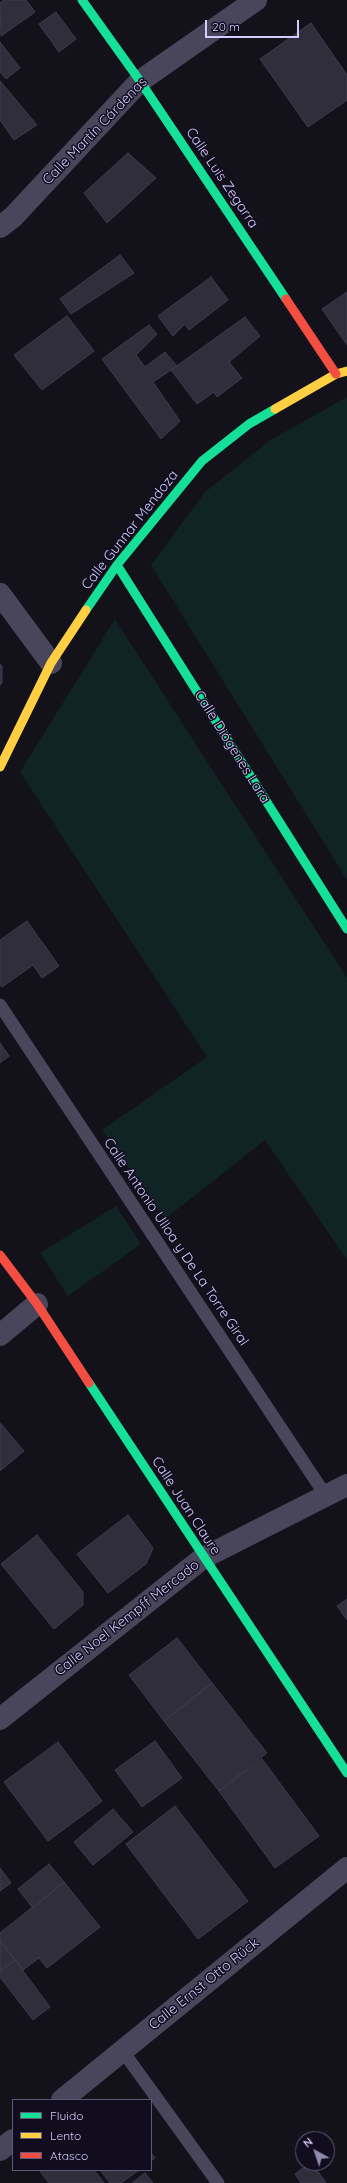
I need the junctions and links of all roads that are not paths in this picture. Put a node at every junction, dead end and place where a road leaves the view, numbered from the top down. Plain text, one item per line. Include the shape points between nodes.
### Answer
1 (82, 0) edge
2 (256, 0) edge
3 (140, 81) junction
4 (0, 226) edge
5 (347, 371) edge
6 (336, 374) junction
7 (117, 565) junction
8 (0, 594) edge
9 (51, 663) junction
10 (0, 767) edge
11 (347, 929) edge
12 (0, 1005) edge
13 (0, 1255) edge
14 (37, 1304) junction
15 (0, 1335) edge
16 (347, 1485) edge
17 (326, 1496) junction
18 (203, 1558) junction
19 (0, 1719) edge
20 (347, 1773) edge
21 (347, 1868) edge
22 (122, 2050) junction
23 (63, 2099) edge
24 (12, 2141) edge
25 (0, 2150) edge
26 (218, 2183) edge

1 - 3 street, Calle Luis Zegarra
2 - 3 street, Calle Martín Cárdenas
3 - 4 street, Calle Martín Cárdenas via 13,217
3 - 6 street, Calle Luis Zegarra
5 - 6 street, Calle Gunnar Mendoza
6 - 7 street, Calle Gunnar Mendoza via 249,424 202,461
7 - 9 street, Calle Gunnar Mendoza
7 - 11 street, Calle Diógenes Lara
8 - 9 street
9 - 10 street, Calle Gunnar Mendoza
12 - 17 lane, Calle Antonio Ulloa y De La Torre Giral
13 - 14 street, Calle Juan Claure
14 - 15 street
14 - 18 street, Calle Juan Claure
16 - 17 street, Calle Noel Kempff Mercado
17 - 18 street, Calle Noel Kempff Mercado
18 - 19 street, Calle Noel Kempff Mercado
18 - 20 street, Calle Juan Claure
21 - 22 street, Calle Ernst Otto Rück
22 - 23 street, Calle Ernst Otto Rück
22 - 26 lane
24 - 25 street

